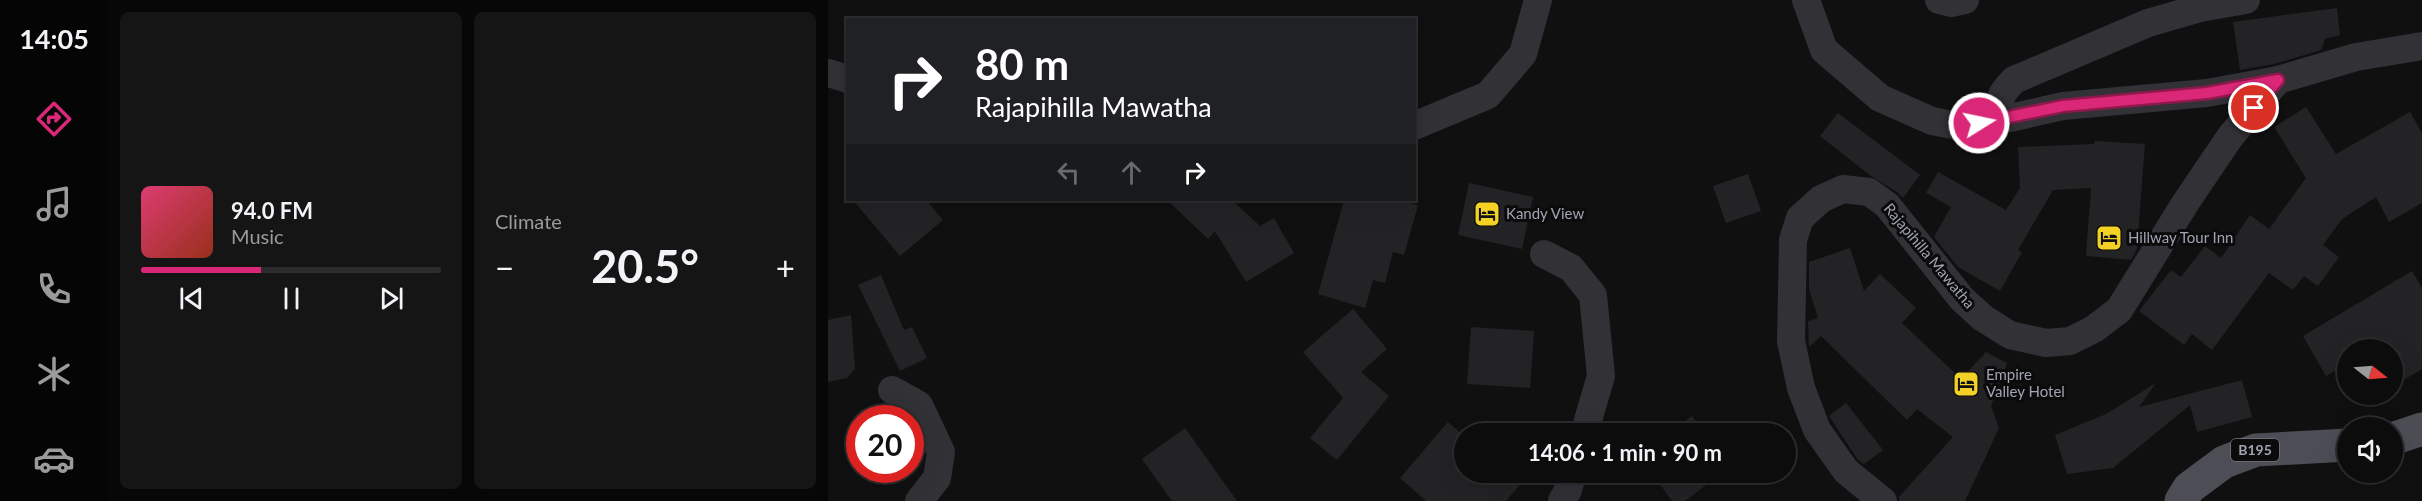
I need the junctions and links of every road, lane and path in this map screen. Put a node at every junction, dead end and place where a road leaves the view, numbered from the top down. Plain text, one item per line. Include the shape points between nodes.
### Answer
1 (1538, 0) edge
2 (1806, 0) edge
3 (1940, 0) edge
4 (1965, 0) edge
5 (2246, 0) edge
6 (2422, 46) edge
7 (828, 73) edge
8 (846, 78) edge
9 (2278, 80) junction
10 (2001, 120) junction
11 (1416, 125) edge
12 (1544, 254) dead end
13 (892, 390) dead end
14 (1587, 423) edge
15 (2422, 429) edge
16 (2403, 435) edge
17 (2337, 446) edge
18 (1570, 483) edge
19 (919, 501) edge
20 (1562, 501) edge
21 (1883, 501) edge
22 (2181, 501) edge

1 - 11 street via 1523,54 1488,95
2 - 10 street via 1824,50 1880,98 1932,121 1958,126
3 - 4 street
5 - 10 street via 2148,23 2014,80 1998,103
6 - 9 street via 2356,57
7 - 8 street
9 - 10 street via 2207,93 2063,106
9 - 21 street, Rajapihilla Mawatha via 2224,146 2119,310 2070,341 2046,343 2010,335 1983,318 1962,299 1887,205 1869,192 1843,189 1821,199 1800,218 1792,240 1791,341 1801,388 1817,430 1846,471
12 - 14 street via 1571,268 1593,295 1601,376
13 - 19 street via 919,405 941,452 937,478
15 - 16 main road
17 - 22 main road, B195 via 2256,450 2224,462 2189,488
18 - 20 street

